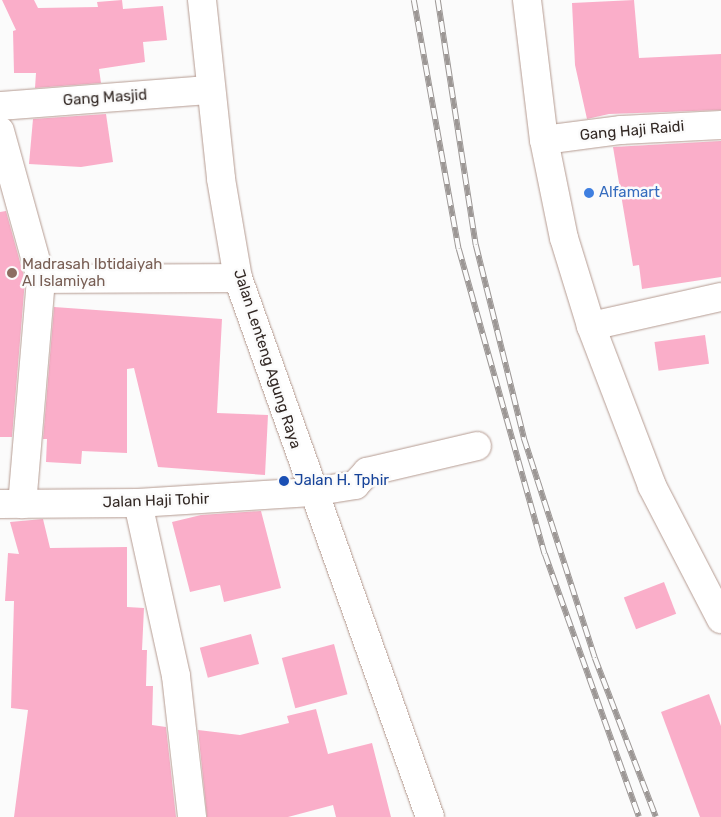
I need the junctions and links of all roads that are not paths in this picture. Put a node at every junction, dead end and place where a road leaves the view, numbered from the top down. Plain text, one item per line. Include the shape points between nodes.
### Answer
1 (202, 0) edge
2 (526, 0) edge
3 (210, 90) junction
4 (0, 106) edge
5 (721, 125) edge
6 (0, 131) edge
7 (544, 140) junction
8 (238, 278) junction
9 (41, 279) junction
10 (721, 297) edge
11 (591, 326) junction
12 (477, 446) dead end
13 (312, 492) junction
14 (11, 504) edge
15 (138, 504) junction
16 (721, 619) edge
17 (192, 817) edge
18 (430, 817) edge

1 - 3 street, Jalan Lenteng Agung Raya
2 - 7 street
3 - 4 street, Gang Masjid
3 - 8 street, Jalan Lenteng Agung Raya
5 - 7 street, Gang Haji Raidi via 621,130
6 - 9 street
7 - 11 street via 564,238
8 - 9 street
8 - 13 street, Jalan Lenteng Agung Raya
9 - 14 street
10 - 11 street
11 - 16 street via 652,486
12 - 13 street, Jalan Haji Tohir via 367,472 356,485
13 - 15 street, Jalan Haji Tohir
13 - 18 street, Jalan Lenteng Agung Raya
14 - 15 street, Jalan Haji Tohir
15 - 17 street via 176,676

